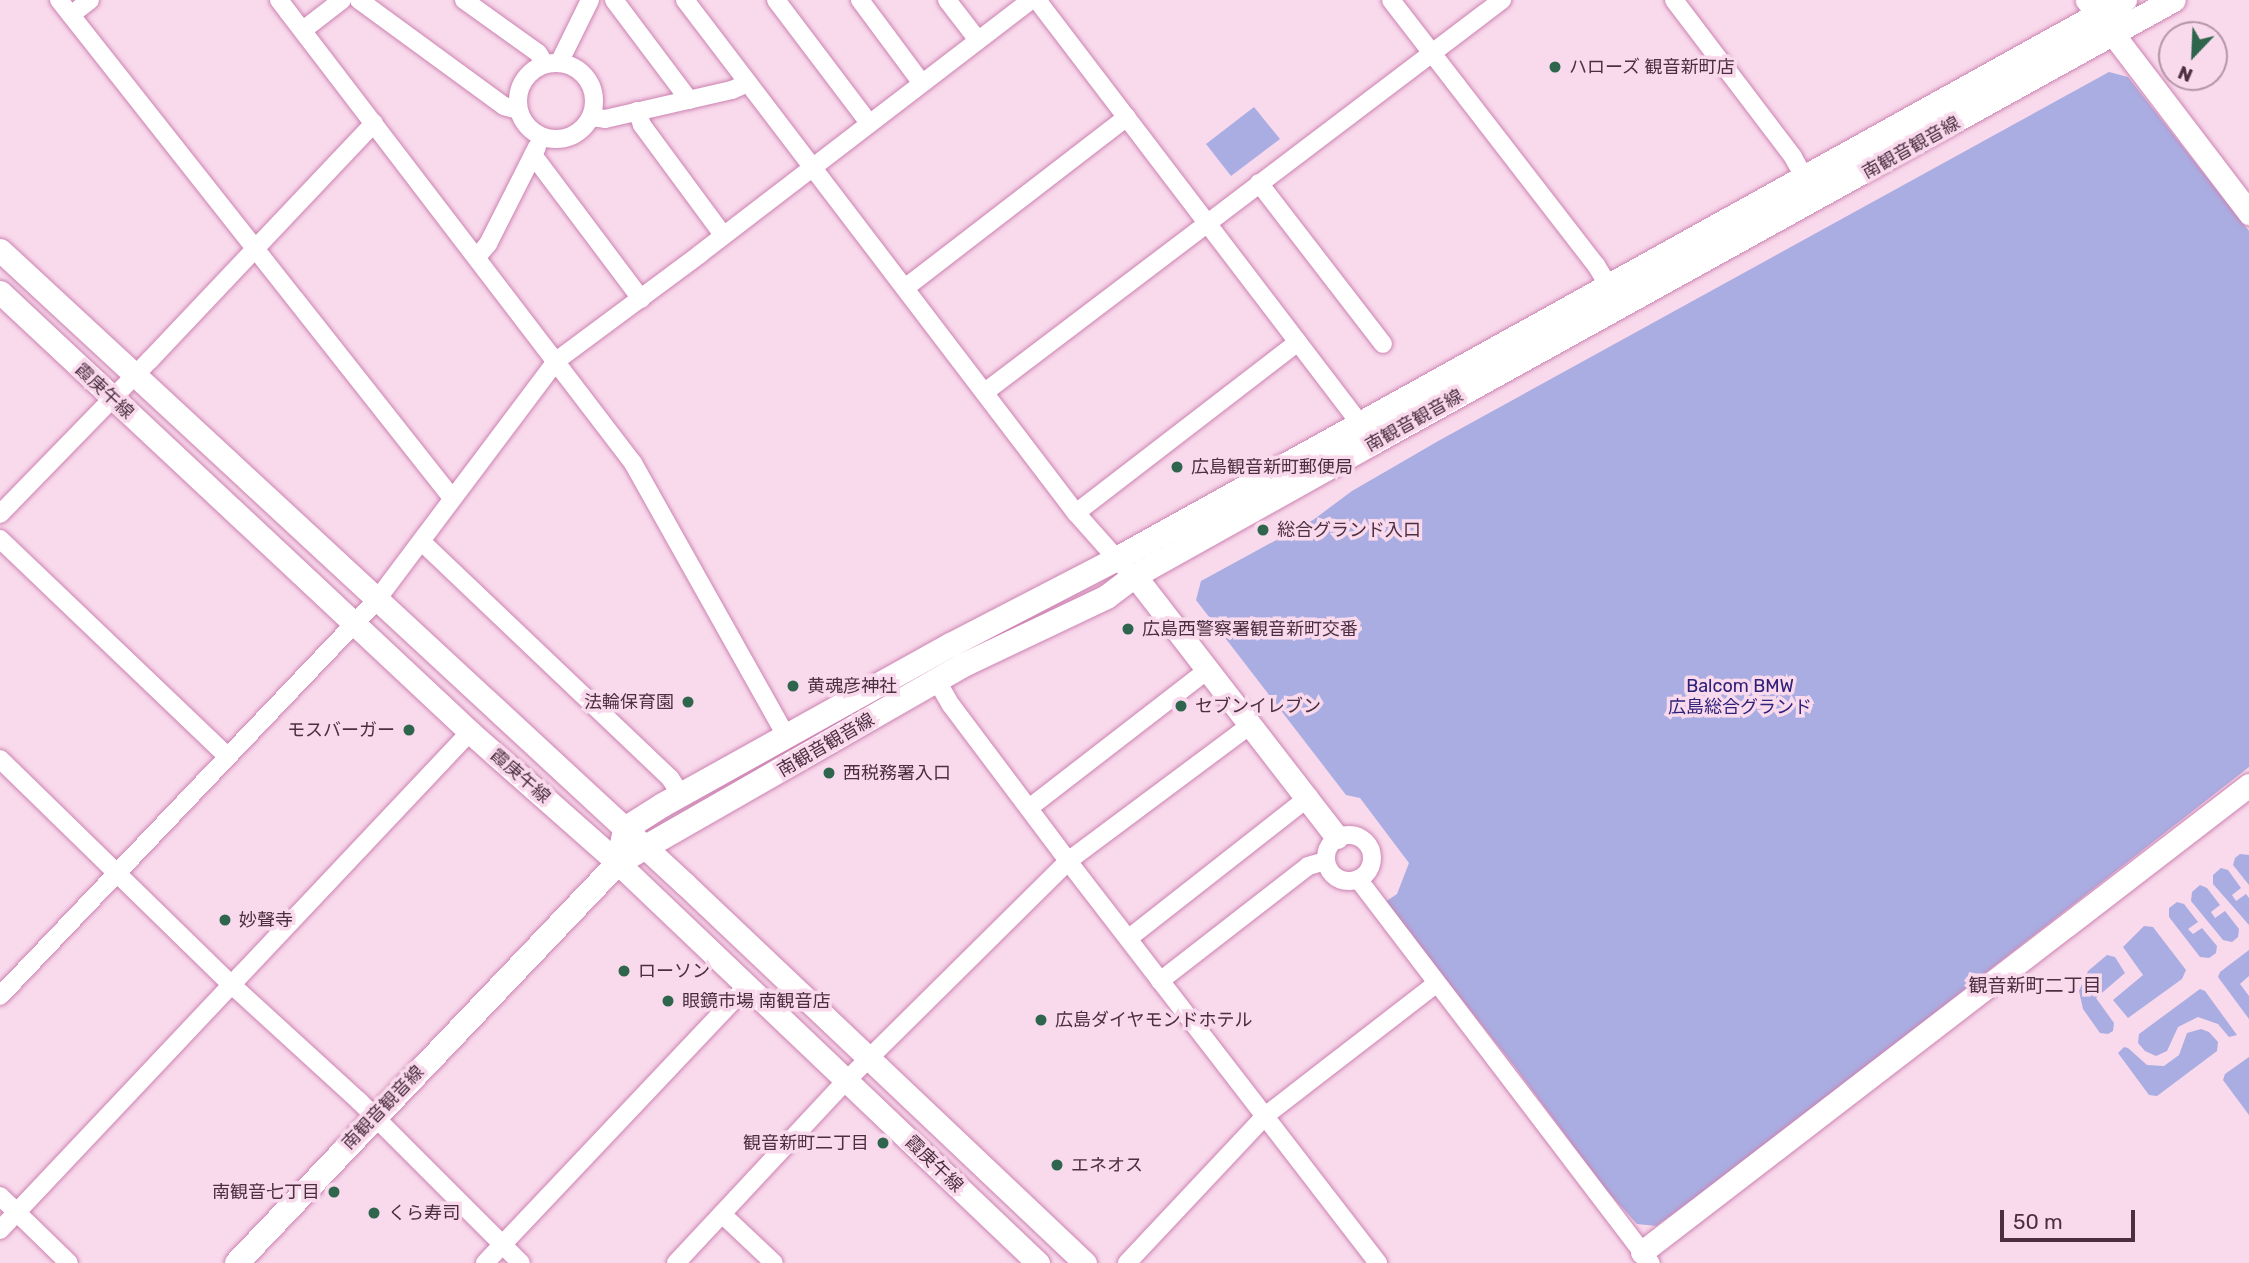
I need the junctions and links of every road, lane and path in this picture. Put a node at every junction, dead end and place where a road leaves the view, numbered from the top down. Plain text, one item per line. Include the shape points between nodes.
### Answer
1 (59, 0) edge
2 (90, 0) edge
3 (279, 0) edge
4 (342, 0) edge
5 (359, 0) edge
6 (464, 0) edge
7 (590, 0) edge
8 (614, 0) edge
9 (776, 0) edge
10 (860, 0) edge
11 (947, 0) edge
12 (1031, 0) edge
13 (1037, 0) edge
14 (1391, 0) edge
15 (1502, 0) edge
16 (1674, 0) edge
17 (2125, 0) edge
18 (2174, 0) edge
19 (692, 3) edge
20 (71, 15) junction
21 (2100, 17) edge
22 (303, 30) junction
23 (977, 39) junction
24 (1433, 54) junction
25 (552, 63) junction
26 (921, 82) junction
27 (748, 83) junction
28 (689, 100) junction
29 (518, 110) junction
30 (638, 111) junction
31 (591, 117) junction
32 (1127, 117) junction
33 (374, 123) junction
34 (870, 123) junction
35 (542, 137) junction
36 (533, 155) junction
37 (813, 168) junction
38 (1804, 176) junction
39 (1259, 183) junction
40 (1817, 200) junction
41 (2249, 213) edge
42 (1207, 222) junction
43 (723, 236) junction
44 (256, 248) junction
45 (0, 250) edge
46 (477, 257) junction
47 (1608, 285) junction
48 (905, 288) junction
49 (0, 292) edge
50 (641, 299) junction
51 (1621, 307) junction
52 (1298, 342) junction
53 (1382, 344) dead end
54 (556, 360) junction
55 (134, 377) junction
56 (985, 392) junction
57 (112, 399) junction
58 (1360, 422) junction
59 (1373, 443) junction
60 (453, 498) junction
61 (1076, 513) junction
62 (0, 514) edge
63 (0, 539) edge
64 (422, 542) junction
65 (1115, 560) junction
66 (1135, 576) junction
67 (376, 601) junction
68 (355, 625) junction
69 (1209, 669) junction
70 (937, 681) junction
71 (1252, 724) junction
72 (470, 732) junction
73 (787, 737) junction
74 (228, 757) junction
75 (0, 759) edge
76 (2249, 785) edge
77 (681, 795) junction
78 (1309, 797) junction
79 (1029, 808) junction
80 (625, 829) junction
81 (1337, 837) junction
82 (646, 848) junction
83 (1068, 861) junction
84 (1325, 861) junction
85 (618, 863) junction
86 (118, 872) junction
87 (1358, 879) junction
88 (1129, 938) junction
89 (1160, 981) junction
90 (1436, 984) junction
91 (748, 985) junction
92 (3, 986) edge
93 (233, 986) junction
94 (870, 1057) junction
95 (846, 1081) junction
96 (1265, 1116) junction
97 (373, 1117) junction
98 (0, 1196) edge
99 (17, 1212) junction
100 (722, 1213) junction
101 (0, 1230) edge
102 (503, 1245) junction
103 (1641, 1259) edge
104 (69, 1263) edge
105 (237, 1263) edge
106 (485, 1263) edge
107 (521, 1263) edge
108 (676, 1263) edge
109 (774, 1263) edge
110 (1038, 1263) edge
111 (1085, 1263) edge
112 (1127, 1263) edge
113 (1378, 1263) edge

1 - 20 street
2 - 20 street
3 - 22 street
4 - 22 street
5 - 29 street via 504,106
6 - 25 street
7 - 25 street
8 - 28 street
9 - 34 street
10 - 26 street
11 - 23 street
12 - 23 street
13 - 32 street
14 - 24 street
15 - 24 street
16 - 38 street
17 - 21 main road, 南観音観音線
18 - 21 main road, 南観音観音線
19 - 27 street
20 - 44 street
21 - 38 main road, 南観音観音線
21 - 40 main road, 南観音観音線
21 - 41 street
22 - 33 street
23 - 26 street
24 - 39 street
24 - 47 street
25 - 29 street via 524,78
25 - 31 street via 572,66 589,81 594,97
26 - 34 street
27 - 28 street
27 - 37 street
28 - 30 street
29 - 35 street via 527,127
30 - 31 street via 605,119
30 - 43 street via 642,125
31 - 35 street via 570,137
32 - 42 street
32 - 48 street
33 - 44 street
33 - 46 street
34 - 37 street
35 - 36 street
36 - 46 street
36 - 50 street
37 - 43 street
37 - 48 street
38 - 40 street
38 - 47 main road, 南観音観音線
39 - 42 street
39 - 53 street
40 - 51 main road, 南観音観音線
42 - 52 street
42 - 56 street
43 - 50 street
44 - 55 street
44 - 60 street
45 - 55 street
46 - 54 street
47 - 51 street
47 - 58 main road, 南観音観音線
48 - 56 street
49 - 57 street, 霞庚午線
50 - 54 street
51 - 59 main road, 南観音観音線
52 - 58 street
52 - 61 street
54 - 60 street
54 - 73 street via 633,463
55 - 57 street
55 - 67 street
56 - 61 street
57 - 62 street
57 - 68 street, 霞庚午線
58 - 59 street
58 - 65 main road, 南観音観音線
59 - 66 main road, 南観音観音線
60 - 64 street
61 - 65 street
63 - 74 street
64 - 67 street
64 - 77 street via 670,778
65 - 66 street
65 - 73 main road, 南観音観音線
66 - 69 street
66 - 70 main road, 南観音観音線 via 1096,603
67 - 68 street
67 - 80 street
68 - 72 street, 霞庚午線
68 - 74 street
69 - 71 street
69 - 79 street
70 - 79 street
70 - 82 main road, 南観音観音線
71 - 78 street
71 - 83 street
72 - 85 street, 霞庚午線
72 - 93 street
73 - 77 main road, 南観音観音線
74 - 86 street
75 - 86 street
76 - 103 street
77 - 80 main road, 南観音観音線
78 - 81 street
78 - 88 street
79 - 83 street
80 - 82 street
80 - 85 main road
81 - 84 street via 1328,847
81 - 87 street via 1356,835 1370,847 1371,866
82 - 85 main road, 南観音観音線
82 - 94 street
83 - 88 street
83 - 94 street
84 - 87 street via 1337,878
84 - 89 street via 1308,866
85 - 91 street, 霞庚午線
85 - 97 main road, 南観音観音線
86 - 92 street
86 - 93 street
87 - 90 street
88 - 89 street
89 - 96 street
90 - 96 street
90 - 103 street
91 - 95 street, 霞庚午線
91 - 102 street
93 - 97 street
93 - 99 street
94 - 95 street
94 - 111 street
95 - 100 street
95 - 110 street, 霞庚午線
96 - 112 street
96 - 113 street
97 - 102 street
97 - 105 main road, 南観音観音線
98 - 99 street
99 - 101 street
99 - 104 street
100 - 108 street
100 - 109 street
102 - 106 street
102 - 107 street

